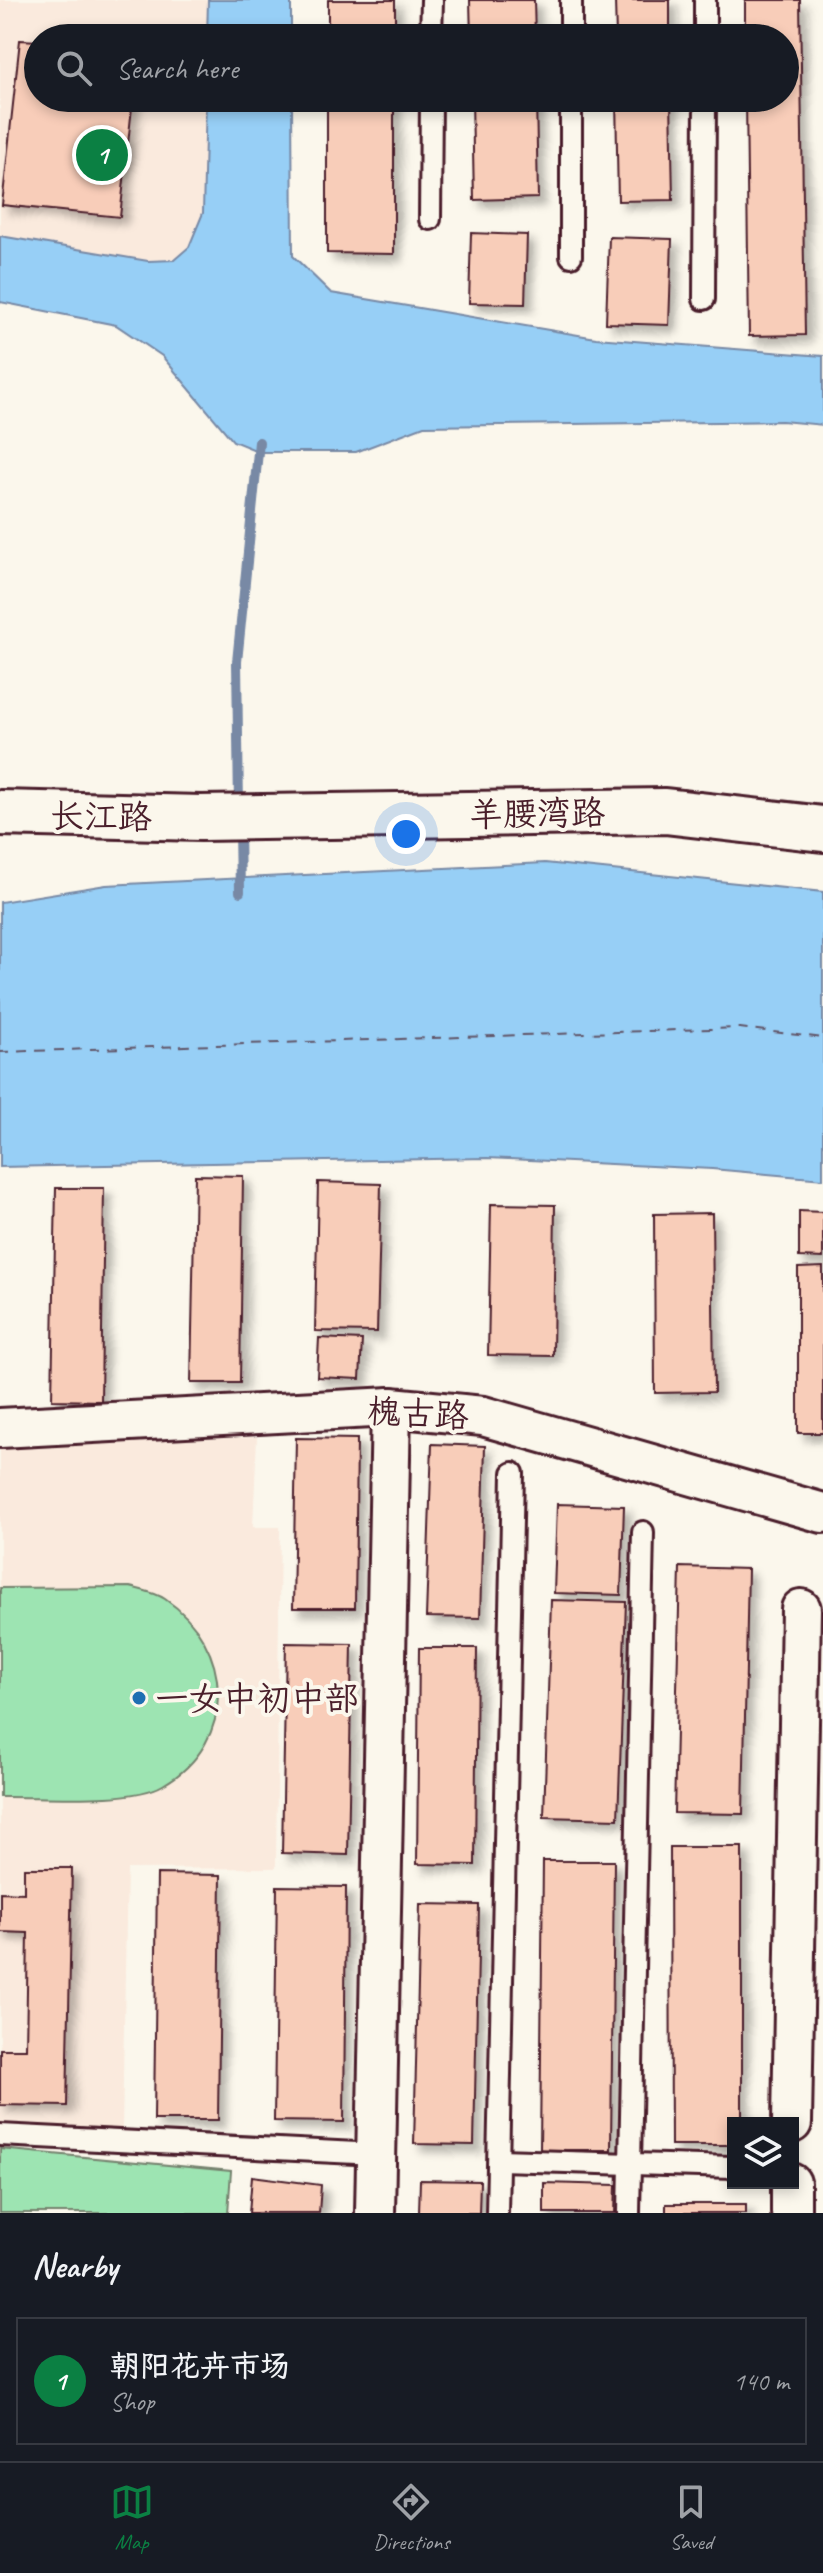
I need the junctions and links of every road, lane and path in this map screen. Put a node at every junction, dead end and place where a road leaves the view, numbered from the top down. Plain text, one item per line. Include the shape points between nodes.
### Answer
1 (432, 0) edge
2 (571, 0) edge
3 (705, 0) edge
4 (431, 24) edge
5 (571, 24) edge
6 (705, 24) edge
7 (431, 112) edge
8 (571, 112) edge
9 (705, 112) edge
10 (430, 219) dead end
11 (571, 256) dead end
12 (704, 299) dead end
13 (0, 813) edge
14 (201, 818) joint
15 (823, 829) edge
16 (391, 1407) junction
17 (0, 1428) edge
18 (513, 1473) dead end
19 (823, 1513) edge
20 (643, 1532) dead end
21 (801, 1609) dead end
22 (792, 2117) edge
23 (0, 2135) edge
24 (376, 2154) junction
25 (499, 2160) junction
26 (630, 2164) junction
27 (727, 2167) edge
28 (791, 2189) edge
29 (375, 2213) edge
30 (497, 2213) edge
31 (629, 2213) edge
32 (791, 2213) edge

1 - 4 lane
2 - 5 lane
3 - 6 lane
7 - 10 lane
8 - 11 lane
9 - 12 lane
13 - 14 street, 长江路
14 - 15 street, 羊腰湾路 via 665,811
16 - 17 street, 槐古路
16 - 19 street, 槐古路 via 483,1416
16 - 24 street
18 - 25 lane
20 - 26 lane
21 - 22 street
23 - 24 lane
24 - 29 street
25 - 26 lane
25 - 30 lane
26 - 27 lane
26 - 31 lane
28 - 32 street

